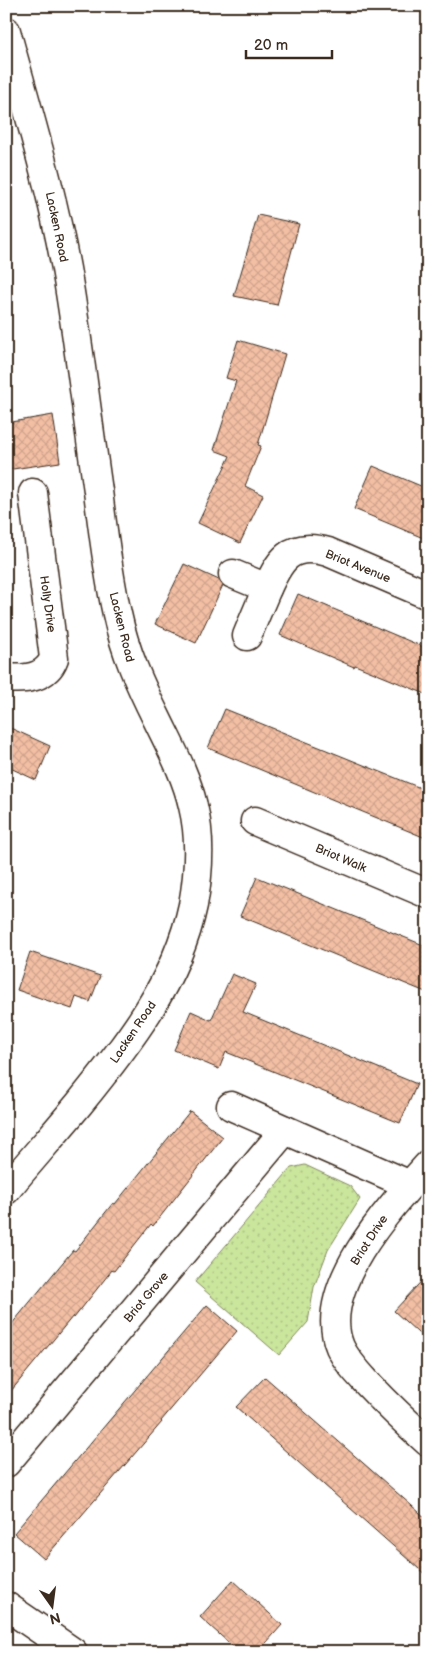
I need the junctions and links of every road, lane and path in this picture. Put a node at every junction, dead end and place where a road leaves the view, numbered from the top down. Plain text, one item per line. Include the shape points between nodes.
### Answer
1 (6, 31) edge
2 (32, 493) dead end
3 (233, 574) dead end
4 (267, 588) junction
5 (428, 595) edge
6 (247, 636) dead end
7 (6, 678) edge
8 (254, 821) dead end
9 (428, 894) edge
10 (231, 1106) dead end
11 (285, 1130) junction
12 (428, 1165) edge
13 (410, 1185) junction
14 (6, 1190) edge
15 (428, 1442) edge
16 (6, 1463) edge
17 (6, 1606) edge
18 (73, 1652) edge

1 - 14 street, Lacken Road via 52,203 67,275 118,620 133,670 185,778 193,803 198,827 198,877 183,939 167,978 145,1017 119,1055
2 - 7 street, Holly Drive via 54,658 49,668 39,675
3 - 4 street
4 - 5 street, Briot Avenue via 283,559 296,551 314,549
4 - 6 street, Briot Avenue
8 - 9 street, Briot Walk
10 - 11 street
11 - 13 street
11 - 16 street, Briot Grove
12 - 13 street, Briot Drive
13 - 15 street, Briot Drive via 372,1231 353,1264 338,1305 336,1334 352,1366
17 - 18 street

